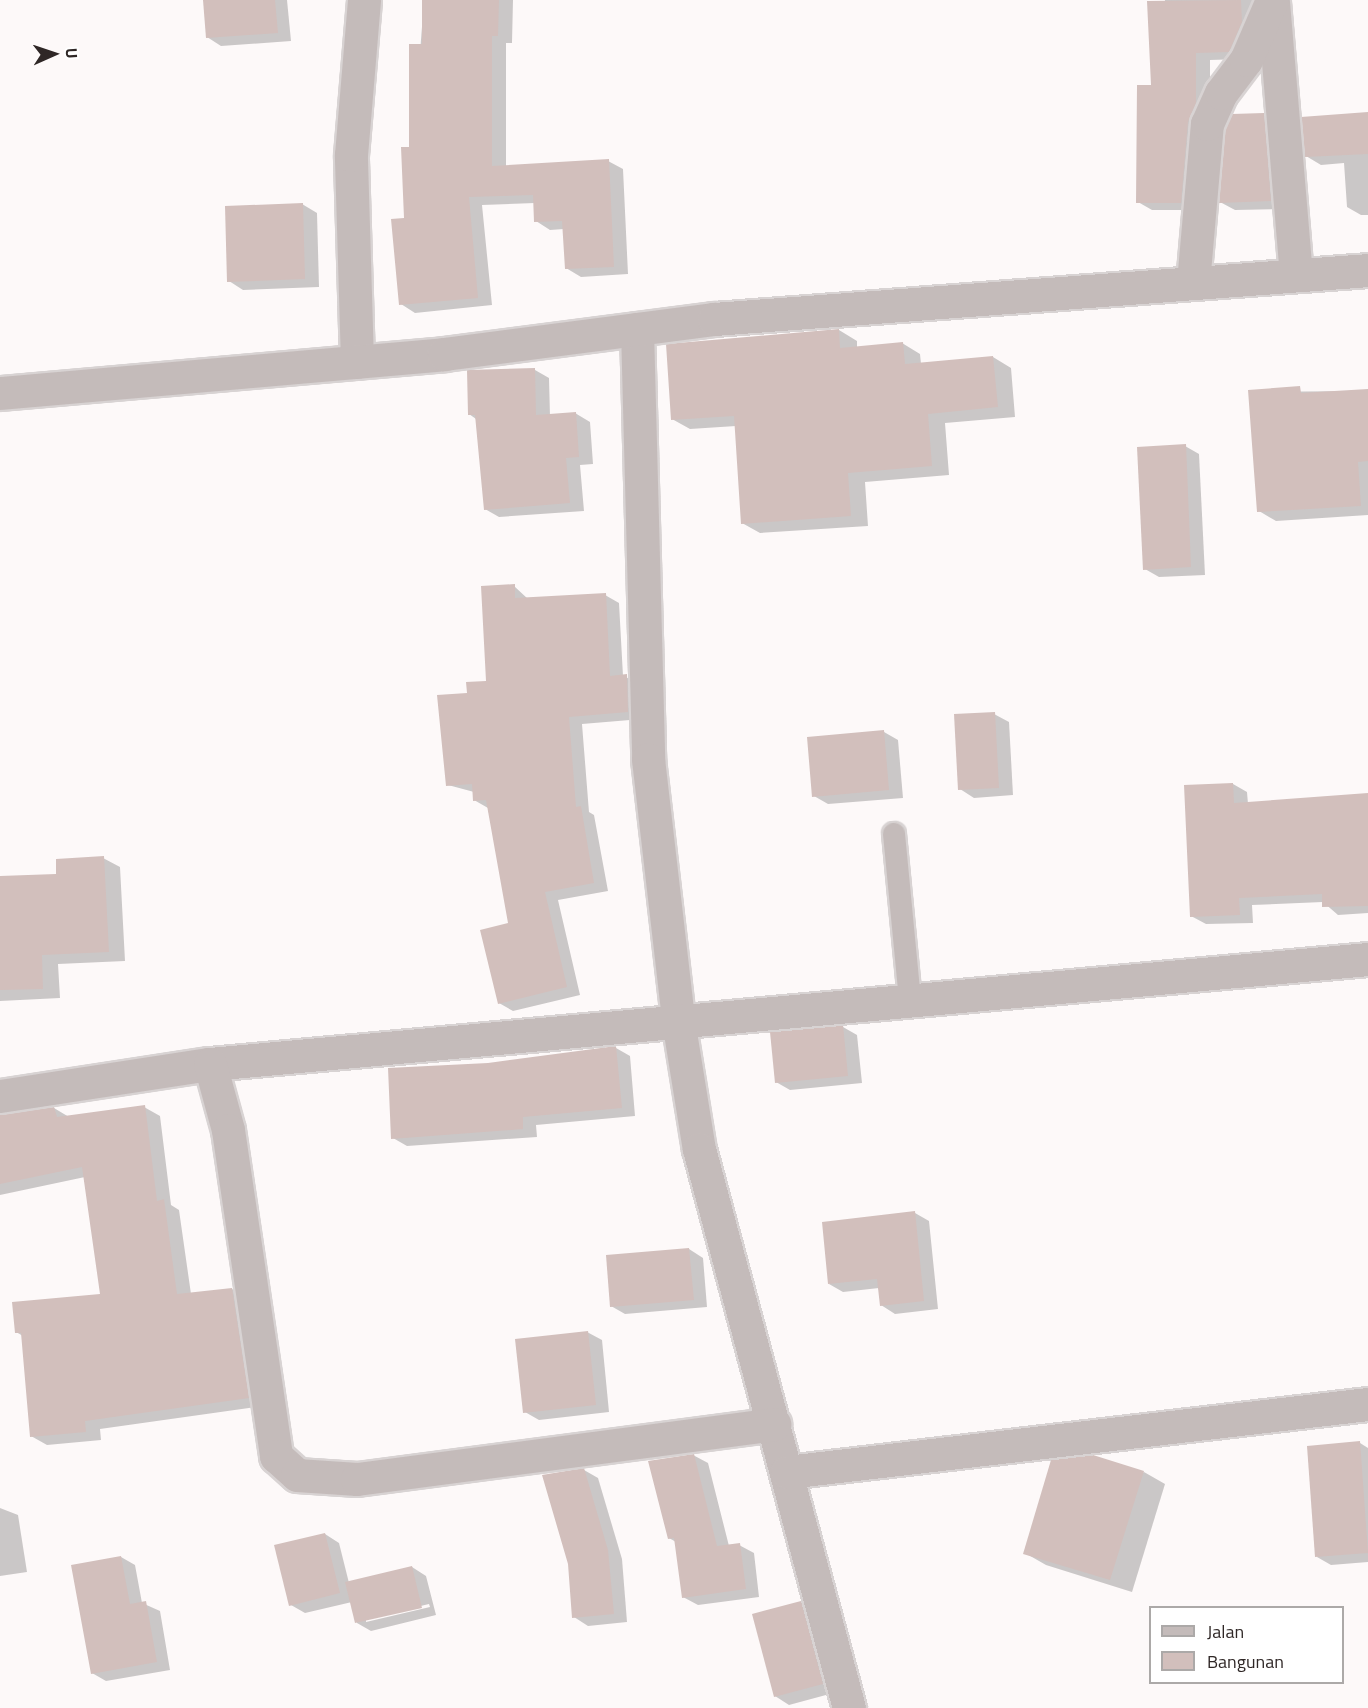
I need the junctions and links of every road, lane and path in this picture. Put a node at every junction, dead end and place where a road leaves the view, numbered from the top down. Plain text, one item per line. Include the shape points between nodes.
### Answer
1 (364, 0) edge
2 (1273, 0) edge
3 (1368, 270) edge
4 (1296, 275) junction
5 (1193, 283) junction
6 (637, 329) junction
7 (357, 362) junction
8 (0, 393) edge
9 (894, 834) dead end
10 (1368, 959) edge
11 (910, 999) junction
12 (678, 1020) junction
13 (210, 1064) junction
14 (0, 1096) edge
15 (1368, 1404) edge
16 (774, 1424) junction
17 (787, 1472) junction
18 (849, 1708) edge

1 - 7 street via 351,155
2 - 4 street
2 - 5 street via 1246,60 1221,93 1207,124
3 - 4 street
4 - 5 street
5 - 6 street
6 - 7 street
6 - 12 street via 648,759
7 - 8 street
9 - 11 lane
10 - 11 street
11 - 12 street
12 - 13 street
12 - 16 street via 699,1149
13 - 14 street
13 - 16 street via 228,1130 276,1456 297,1474 357,1479
15 - 17 street
16 - 17 street
17 - 18 street

